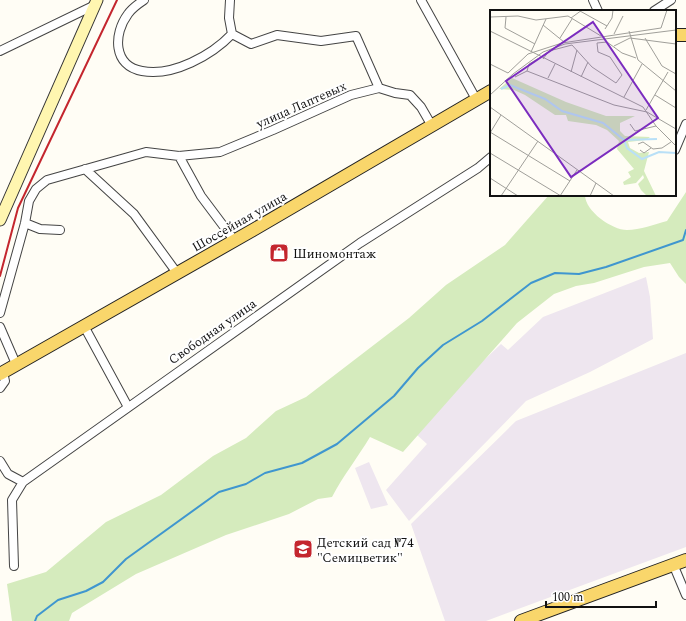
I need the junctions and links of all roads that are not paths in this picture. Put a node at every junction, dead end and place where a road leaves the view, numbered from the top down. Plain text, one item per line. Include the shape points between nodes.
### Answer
1 (144, 0) edge
2 (230, 0) edge
3 (421, 0) edge
4 (593, 0) edge
5 (671, 0) edge
6 (96, 3) edge
7 (598, 10) edge
8 (656, 10) edge
9 (232, 34) junction
10 (0, 51) edge
11 (379, 88) junction
12 (490, 92) edge
13 (476, 99) junction
14 (686, 124) edge
15 (432, 126) junction
16 (676, 148) edge
17 (179, 156) junction
18 (490, 158) edge
19 (85, 169) junction
20 (3, 209) edge
21 (0, 220) edge
22 (25, 223) junction
23 (60, 230) dead end
24 (234, 240) junction
25 (177, 273) junction
26 (0, 313) edge
27 (84, 326) junction
28 (0, 327) edge
29 (16, 364) junction
30 (2, 373) edge
31 (0, 388) edge
32 (128, 407) junction
33 (0, 461) edge
34 (23, 482) junction
35 (686, 560) edge
36 (673, 564) junction
37 (14, 566) dead end
38 (686, 595) edge
39 (522, 621) edge

1 - 9 street via 128,14 120,26 117,40 119,53 124,63 131,68 143,72 164,72 212,51
2 - 9 street via 229,18
3 - 13 street
4 - 7 street
5 - 8 street
6 - 10 street
6 - 20 street
9 - 11 street via 251,44 277,35 321,41 356,36
11 - 15 street via 410,95 421,106
11 - 17 street, улица Лаптевых via 351,95 220,152
12 - 13 main road, Шоссейная улица
13 - 15 main road, Шоссейная улица
14 - 16 street
15 - 24 main road, Шоссейная улица
17 - 19 street, улица Лаптевых via 146,152
17 - 24 street via 201,196
18 - 32 street, Свободная улица via 360,243
19 - 22 street, улица Лаптевых via 47,180 36,189 29,201
19 - 25 street via 134,214
20 - 21 street
22 - 23 street via 40,230
22 - 26 street, улица Лаптевых
24 - 25 main road, Шоссейная улица
25 - 27 main road, Шоссейная улица
27 - 29 main road, Шоссейная улица
27 - 32 street
28 - 29 street
29 - 30 main road, Шоссейная улица
30 - 31 street via 5,381
32 - 34 street, Свободная улица
33 - 34 street via 8,474
34 - 37 street, Свободная улица via 12,500
35 - 36 main road
36 - 38 street
36 - 39 main road

